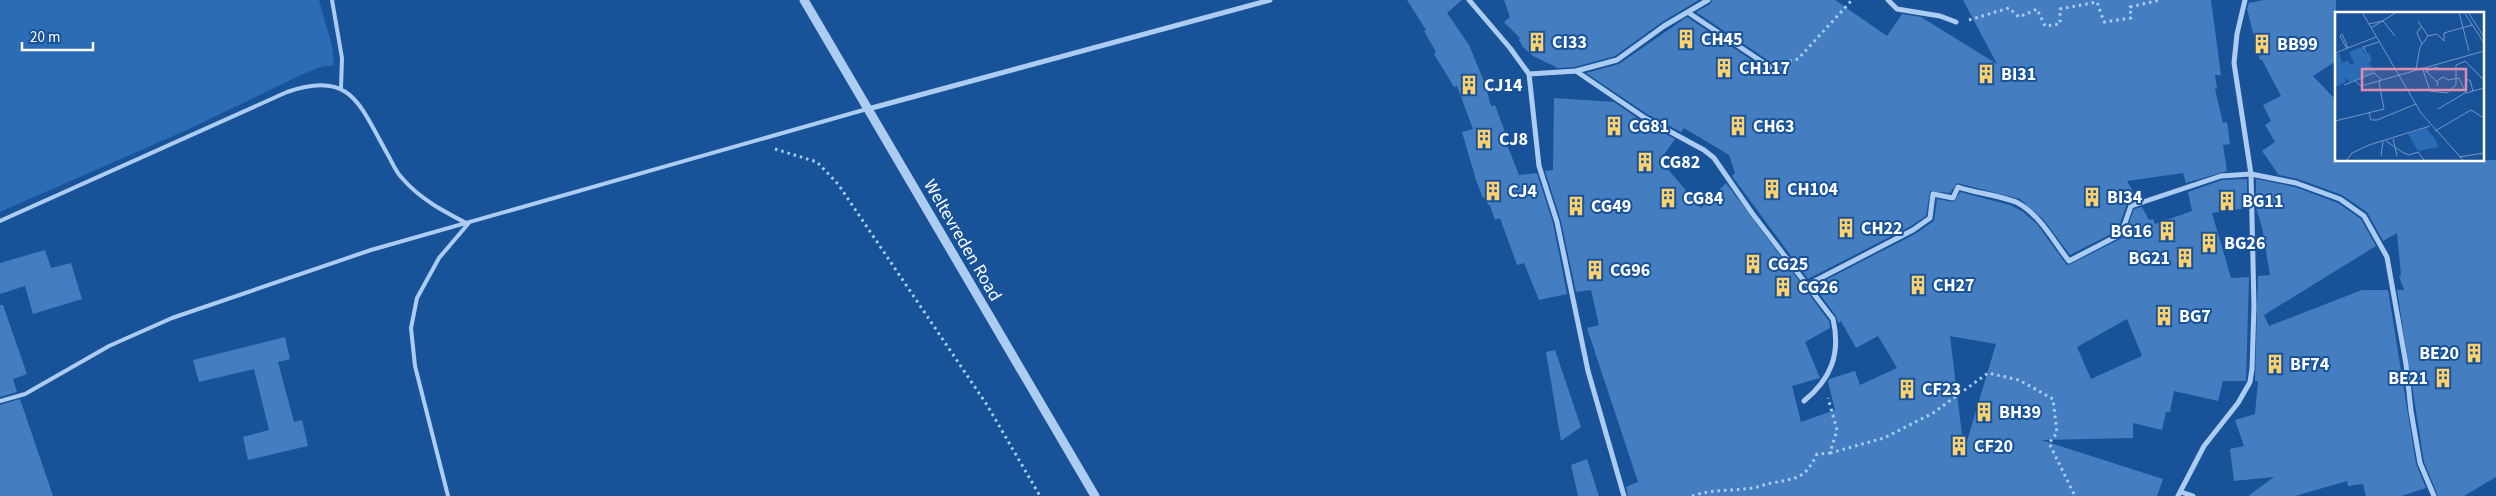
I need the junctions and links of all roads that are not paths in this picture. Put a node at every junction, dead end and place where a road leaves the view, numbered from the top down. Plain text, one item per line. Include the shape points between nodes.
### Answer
1 (332, 0) edge
2 (804, 0) edge
3 (1270, 0) edge
4 (1469, 0) edge
5 (1708, 0) edge
6 (1888, 0) edge
7 (2245, 0) edge
8 (1689, 13) junction
9 (1956, 22) road end
10 (1770, 67) road end
11 (1576, 71) junction
12 (1529, 74) junction
13 (341, 88) junction
14 (868, 109) junction
15 (2251, 174) junction
16 (0, 221) edge
17 (468, 224) junction
18 (1807, 285) junction
19 (0, 401) edge
20 (1804, 401) dead end
21 (2180, 494) edge
22 (448, 496) edge
23 (1095, 496) edge
24 (1624, 496) edge
25 (2193, 496) edge
26 (2434, 496) edge

1 - 13 lane via 342,58
2 - 14 street, Weltevreden Road
3 - 14 street
4 - 12 street
5 - 8 street
6 - 9 street via 1897,9
7 - 15 street via 2234,63
8 - 10 street
8 - 11 street via 1664,26 1617,60
11 - 12 street
11 - 18 street via 1645,118 1714,158
12 - 24 street via 1539,166 1557,222 1588,371
13 - 16 lane via 322,83 287,92
13 - 17 lane via 358,104 401,177 428,203
14 - 17 lane
14 - 23 street, Weltevreden Road
15 - 18 street via 2221,176 2131,206 2121,234 2069,261 2031,212 2016,202 1958,187 1953,198 1933,194 1930,218 1914,230
15 - 21 street via 2254,306 2250,382 2238,403 2204,446
15 - 26 street via 2296,183 2340,199 2364,216 2387,257 2420,464
17 - 19 lane via 371,250 172,318 109,346 25,394
17 - 22 lane via 439,258 417,298 411,328 415,366
18 - 20 street via 1832,319 1836,331 1834,361 1821,387
21 - 25 street

